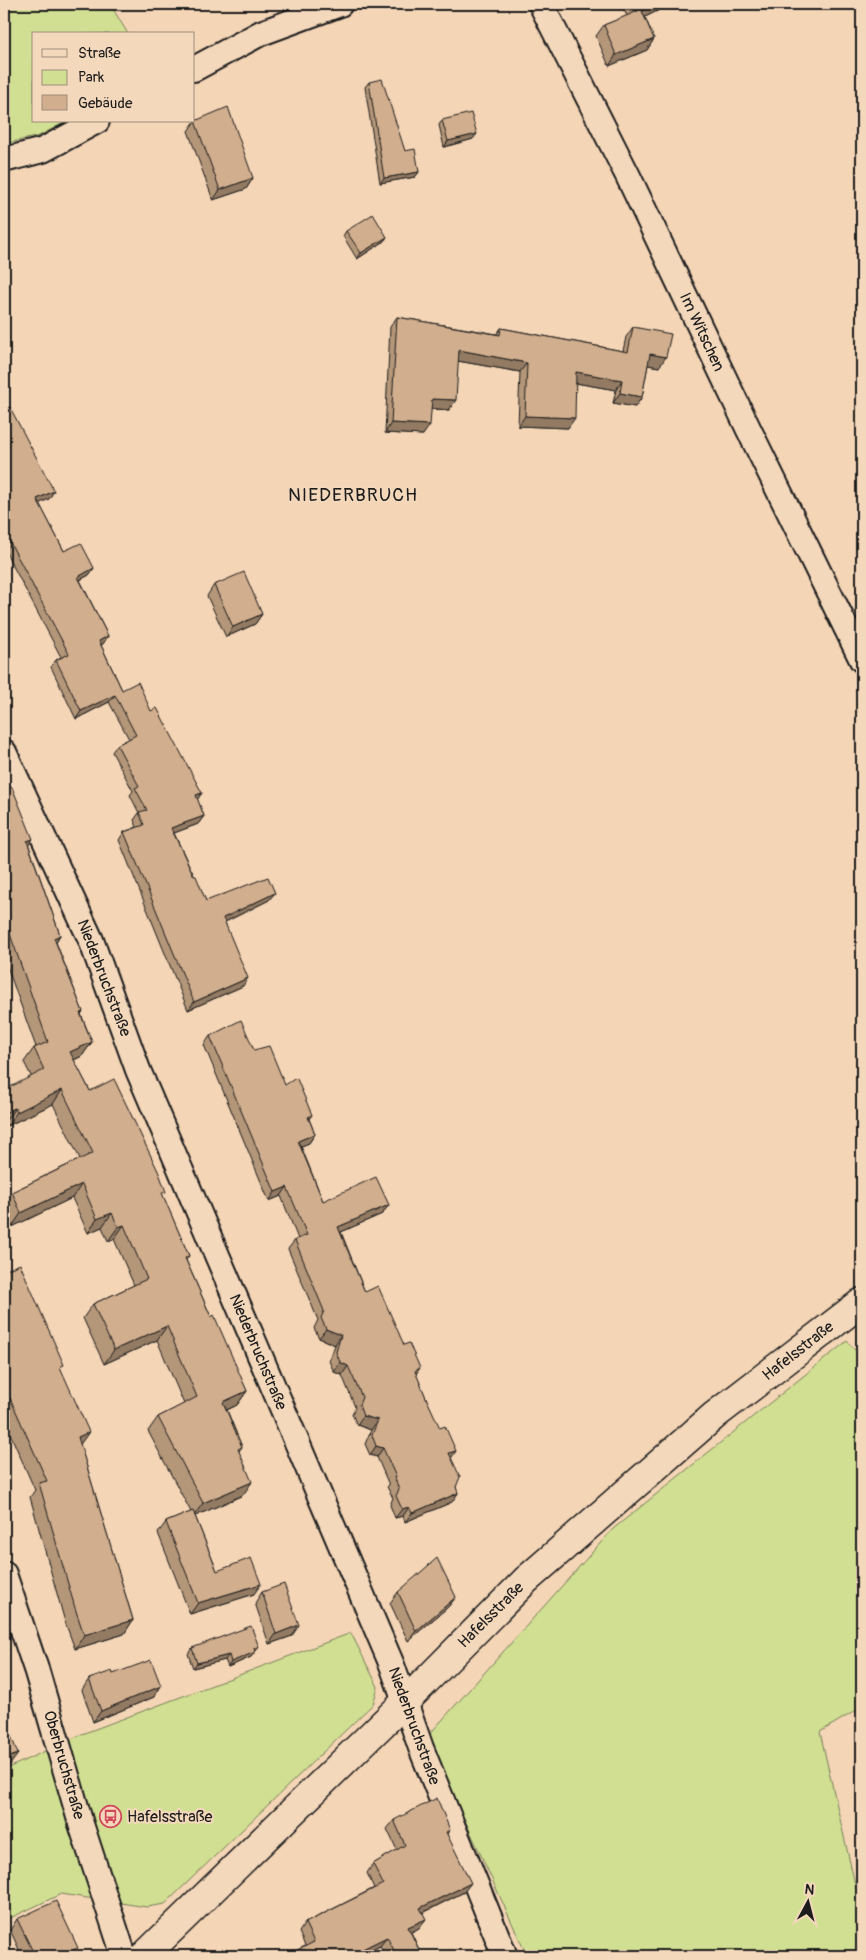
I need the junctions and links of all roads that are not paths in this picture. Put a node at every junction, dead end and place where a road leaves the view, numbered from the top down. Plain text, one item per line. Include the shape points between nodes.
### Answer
1 (340, 4) edge
2 (541, 4) edge
3 (195, 68) edge
4 (95, 122) edge
5 (4, 160) edge
6 (862, 660) edge
7 (4, 752) edge
8 (862, 1302) edge
9 (4, 1574) edge
10 (405, 1702) junction
11 (124, 1956) edge
12 (144, 1956) edge
13 (505, 1956) edge

1 - 3 street via 261,33
2 - 6 street, Im Witschen via 628,176 748,430
4 - 5 street via 43,150
7 - 10 street, Niederbruchstraße via 91,940 138,1070
8 - 10 main road, Hafelsstraße via 715,1415 526,1580
9 - 11 street, Oberbruchstraße
10 - 12 main road, Hafelsstraße
10 - 13 street, Niederbruchstraße

